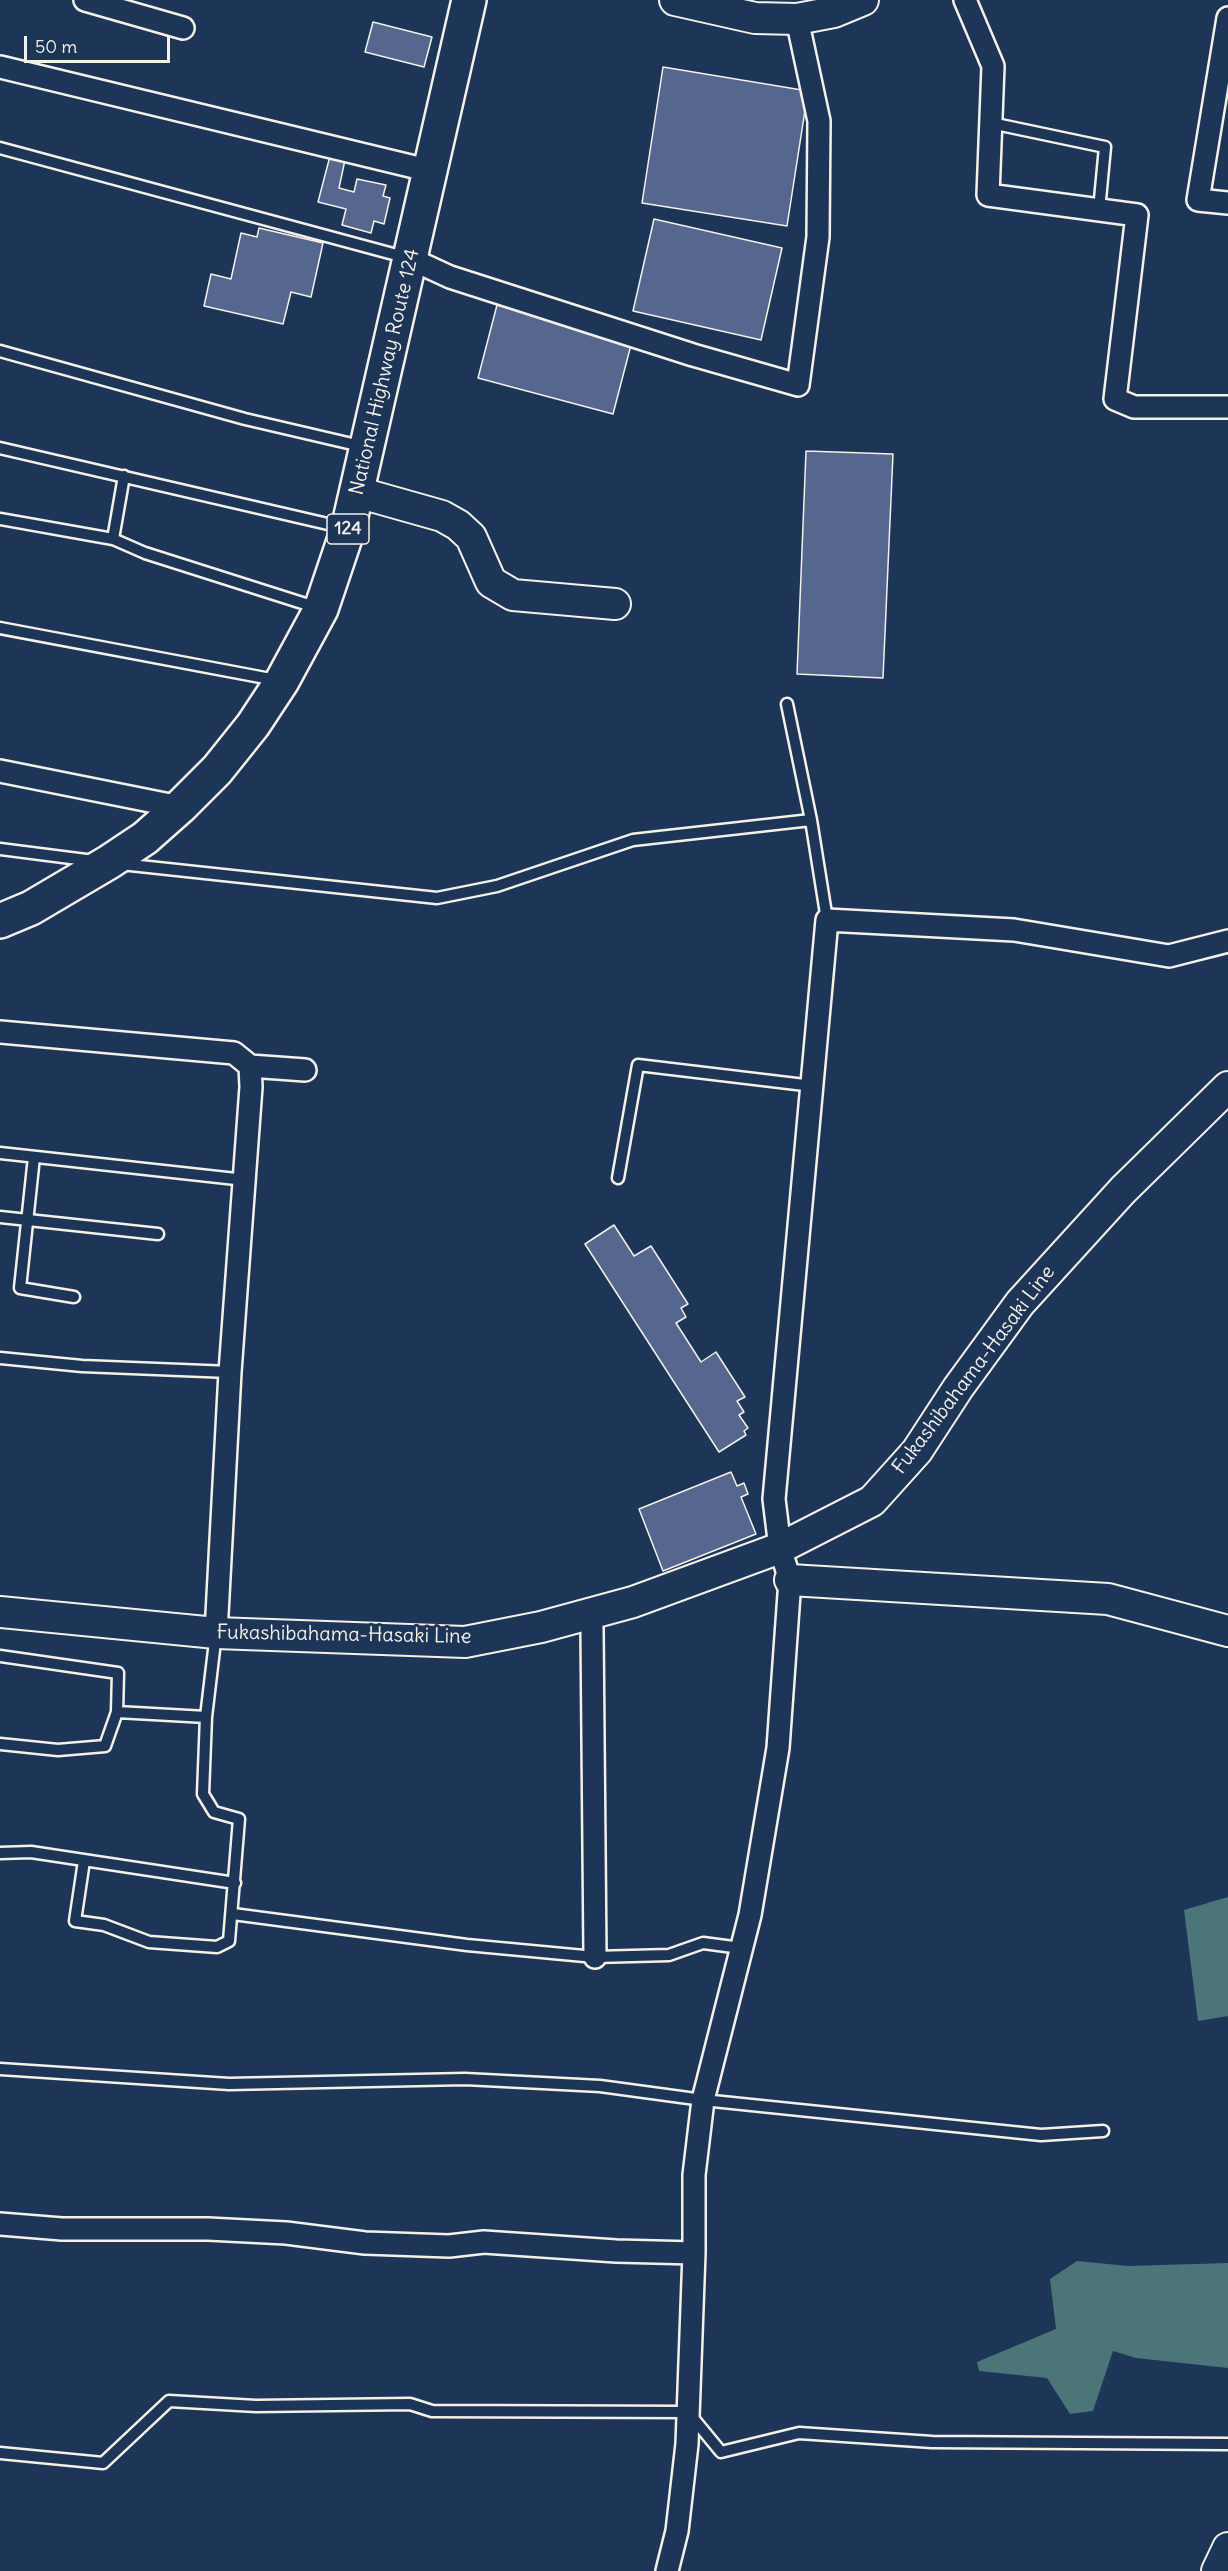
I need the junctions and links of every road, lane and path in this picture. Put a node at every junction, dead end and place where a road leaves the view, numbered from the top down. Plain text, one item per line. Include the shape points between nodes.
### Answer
1 (84, 0) edge
2 (469, 0) edge
3 (675, 0) edge
4 (863, 0) edge
5 (965, 0) edge
6 (1228, 18) edge
7 (797, 20) junction
8 (183, 28) dead end
9 (0, 67) edge
10 (1222, 98) edge
11 (991, 123) junction
12 (0, 148) edge
13 (431, 171) junction
14 (1228, 203) edge
15 (1099, 210) junction
16 (411, 259) junction
17 (0, 351) edge
18 (1228, 406) edge
19 (368, 447) junction
20 (0, 448) edge
21 (124, 476) junction
22 (357, 492) junction
23 (0, 519) edge
24 (348, 529) junction
25 (113, 539) junction
26 (615, 604) dead end
27 (321, 609) junction
28 (0, 628) edge
29 (282, 681) junction
30 (787, 704) dead end
31 (0, 771) edge
32 (180, 807) junction
33 (811, 819) junction
34 (0, 849) edge
35 (109, 862) junction
36 (827, 920) junction
37 (0, 921) edge
38 (1228, 941) edge
39 (0, 1032) edge
40 (250, 1066) junction
41 (306, 1070) dead end
42 (813, 1086) junction
43 (1228, 1087) edge
44 (0, 1153) edge
45 (34, 1157) junction
46 (618, 1178) dead end
47 (244, 1180) junction
48 (0, 1217) edge
49 (27, 1220) junction
50 (158, 1234) dead end
51 (74, 1296) dead end
52 (0, 1358) edge
53 (230, 1372) junction
54 (780, 1548) junction
55 (790, 1580) junction
56 (0, 1612) edge
57 (589, 1614) junction
58 (1228, 1631) edge
59 (216, 1633) junction
60 (0, 1656) edge
61 (117, 1712) junction
62 (206, 1717) junction
63 (0, 1744) edge
64 (0, 1853) edge
65 (84, 1861) junction
66 (235, 1883) junction
67 (233, 1914) junction
68 (741, 1948) junction
69 (595, 1957) junction
70 (0, 2069) edge
71 (703, 2100) junction
72 (1103, 2132) dead end
73 (0, 2224) edge
74 (694, 2253) junction
75 (688, 2412) junction
76 (1228, 2444) edge
77 (0, 2453) edge
78 (1228, 2548) edge
79 (667, 2571) edge
80 (1217, 2571) edge

1 - 8 street
2 - 13 highway, National Highway Route 124 / 124
3 - 7 main road via 755,18
4 - 7 main road via 834,12
5 - 11 street via 993,66
6 - 10 street
7 - 16 street via 819,121 818,237 798,385 450,277
9 - 13 street
10 - 14 street via 1198,200
11 - 15 lane via 1105,147
11 - 15 street via 988,195
12 - 16 lane
13 - 16 highway, National Highway Route 124 / 124
15 - 18 street via 1137,215 1115,399 1134,407
16 - 19 highway, National Highway Route 124 / 124
17 - 19 lane
19 - 22 highway, National Highway Route 124 / 124
20 - 21 lane
21 - 24 lane
21 - 25 lane
22 - 24 highway, National Highway Route 124 / 124
22 - 26 main road via 442,516 458,525 471,537 491,582 513,595
23 - 25 lane
24 - 27 highway, National Highway Route 124 / 124
25 - 27 lane via 145,553
27 - 29 highway, National Highway Route 124 / 124
28 - 29 lane
29 - 32 highway, National Highway Route 124 / 124 via 217,770
30 - 33 lane
31 - 32 street
32 - 35 highway, National Highway Route 124 / 124 via 145,838
33 - 35 lane via 633,840 497,886 436,898
33 - 36 lane
34 - 35 lane
35 - 37 highway, National Highway Route 124 / 124 via 31,908
36 - 38 street via 1014,930 1169,956
36 - 42 street
39 - 40 street via 234,1053
40 - 41 street
40 - 47 street
42 - 46 lane via 638,1065
42 - 54 street via 774,1499
43 - 54 main road, Fukashibahama-Hasaki Line via 1123,1190 1020,1303 917,1451 872,1501
44 - 45 lane
45 - 47 lane
45 - 49 lane
47 - 53 street
48 - 49 lane
49 - 50 lane
49 - 51 lane via 20,1288
52 - 53 lane via 82,1366
53 - 59 street
54 - 55 street
54 - 57 main road, Fukashibahama-Hasaki Line via 633,1602
55 - 58 main road via 1108,1599
55 - 68 street via 778,1748 765,1835
56 - 59 main road, Fukashibahama-Hasaki Line
57 - 59 main road, Fukashibahama-Hasaki Line via 465,1642
57 - 69 street
59 - 62 lane
60 - 61 lane via 118,1673
61 - 62 lane
61 - 63 lane via 105,1746 58,1750
62 - 66 lane via 203,1794 214,1812 240,1819
64 - 65 lane via 31,1852
65 - 66 lane
65 - 67 lane via 75,1921 104,1925 149,1942 217,1947 229,1941
66 - 67 lane
67 - 69 lane via 467,1945
68 - 69 lane via 703,1943 669,1955
68 - 71 street
70 - 71 lane via 229,2084 465,2079 600,2086
71 - 72 lane via 1041,2135
71 - 74 street via 694,2175
73 - 74 street via 62,2229 286,2233 365,2243 449,2246 484,2242
74 - 75 street
75 - 76 lane via 721,2452 799,2433 932,2442
75 - 77 lane via 432,2411 410,2404 256,2406 169,2401 103,2463
75 - 79 street via 677,2531
78 - 80 main road

